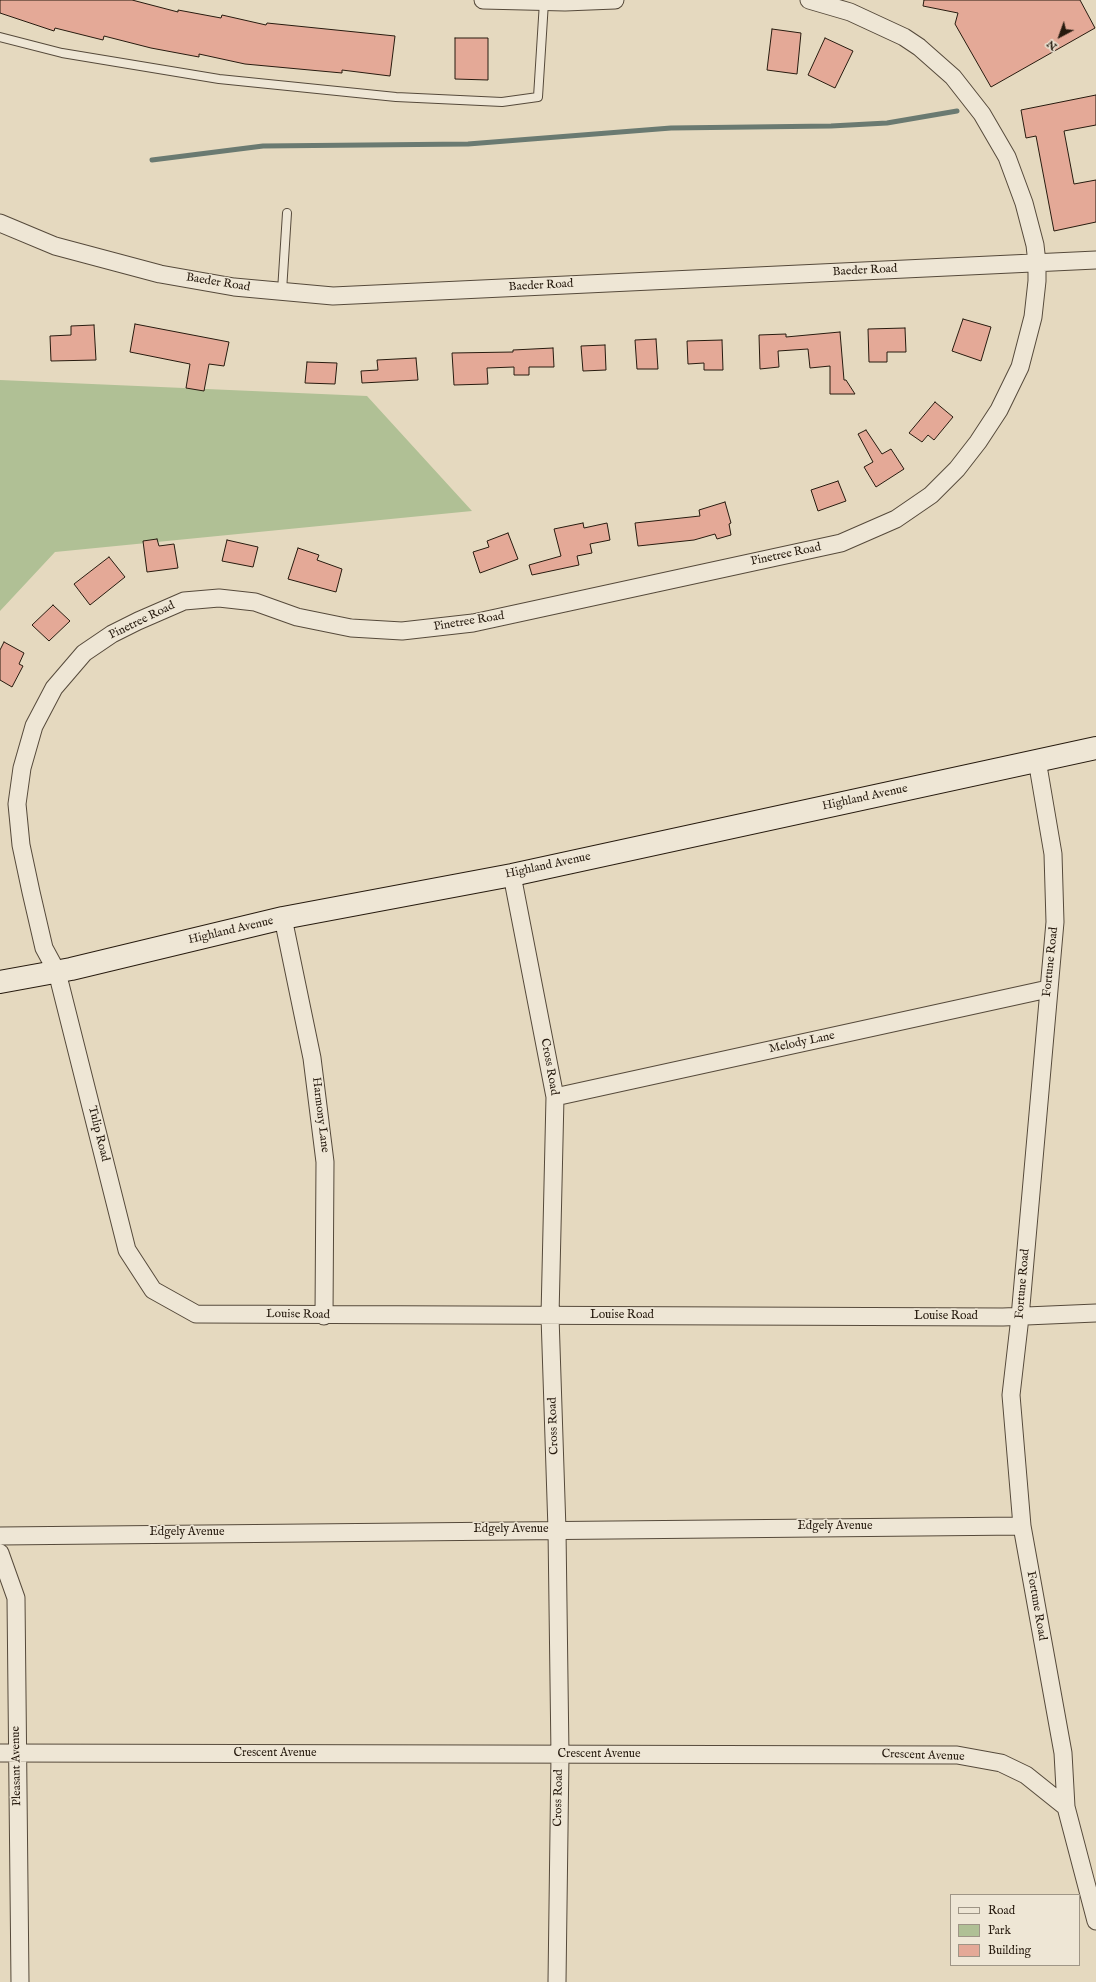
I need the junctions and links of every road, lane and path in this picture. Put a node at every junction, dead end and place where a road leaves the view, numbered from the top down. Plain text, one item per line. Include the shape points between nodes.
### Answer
1 (483, 0) edge
2 (615, 0) edge
3 (809, 0) edge
4 (544, 2) junction
5 (0, 37) edge
6 (287, 213) dead end
7 (0, 223) edge
8 (1094, 261) edge
9 (1037, 263) junction
10 (282, 291) junction
11 (1096, 748) edge
12 (1037, 760) junction
13 (512, 874) junction
14 (283, 918) junction
15 (57, 972) junction
16 (0, 982) edge
17 (1048, 988) junction
18 (555, 1097) junction
19 (153, 1290) joint
20 (1096, 1313) edge
21 (324, 1316) junction
22 (550, 1316) junction
23 (1020, 1317) junction
24 (1022, 1526) junction
25 (557, 1530) junction
26 (0, 1536) edge
27 (0, 1553) edge
28 (0, 1753) edge
29 (17, 1753) junction
30 (560, 1754) junction
31 (1066, 1807) junction
32 (1096, 1921) edge
33 (20, 1982) edge
34 (557, 1982) edge

1 - 4 street
2 - 4 street
3 - 9 street, Pinetree Road via 850,12 904,37 953,77 982,114 1007,157 1024,203
4 - 5 lane via 538,97 502,102 396,97 219,79 62,53
6 - 10 lane
7 - 10 street, Baeder Road via 55,246 160,274 234,287
8 - 9 street, Baeder Road
9 - 10 street, Baeder Road via 333,296
9 - 15 street, Pinetree Road via 1034,317 1020,367 978,442 957,469 931,495 896,519 841,543 473,623 402,631 343,627 297,617 255,602 219,598 184,600 112,634 84,653 54,688 34,726 22,768 17,804 21,845 44,948
11 - 12 street, Highland Avenue
12 - 13 street, Highland Avenue
12 - 17 street, Fortune Road via 1053,854 1055,922
13 - 14 street, Highland Avenue
13 - 18 street, Cross Road
14 - 15 street, Highland Avenue
14 - 21 street, Harmony Lane via 312,1058 325,1162
15 - 16 street, Highland Avenue
15 - 19 street, Tulip Road via 127,1250
17 - 18 street, Melody Lane
17 - 23 street, Fortune Road
18 - 22 street, Cross Road
19 - 21 street, Louise Road via 196,1314
20 - 23 street, Louise Road
21 - 22 street, Louise Road
22 - 23 street, Louise Road
22 - 25 street, Cross Road
23 - 24 street, Fortune Road via 1011,1395
24 - 25 street, Edgely Avenue
24 - 31 street, Fortune Road via 1063,1753
25 - 26 street, Edgely Avenue
25 - 30 street, Cross Road
27 - 29 street, Pleasant Avenue via 16,1598
28 - 29 street, Crescent Avenue
29 - 30 street, Crescent Avenue
29 - 33 street, Pleasant Avenue
30 - 31 street, Crescent Avenue via 957,1755 1001,1763 1026,1775
30 - 34 street, Cross Road
31 - 32 street

